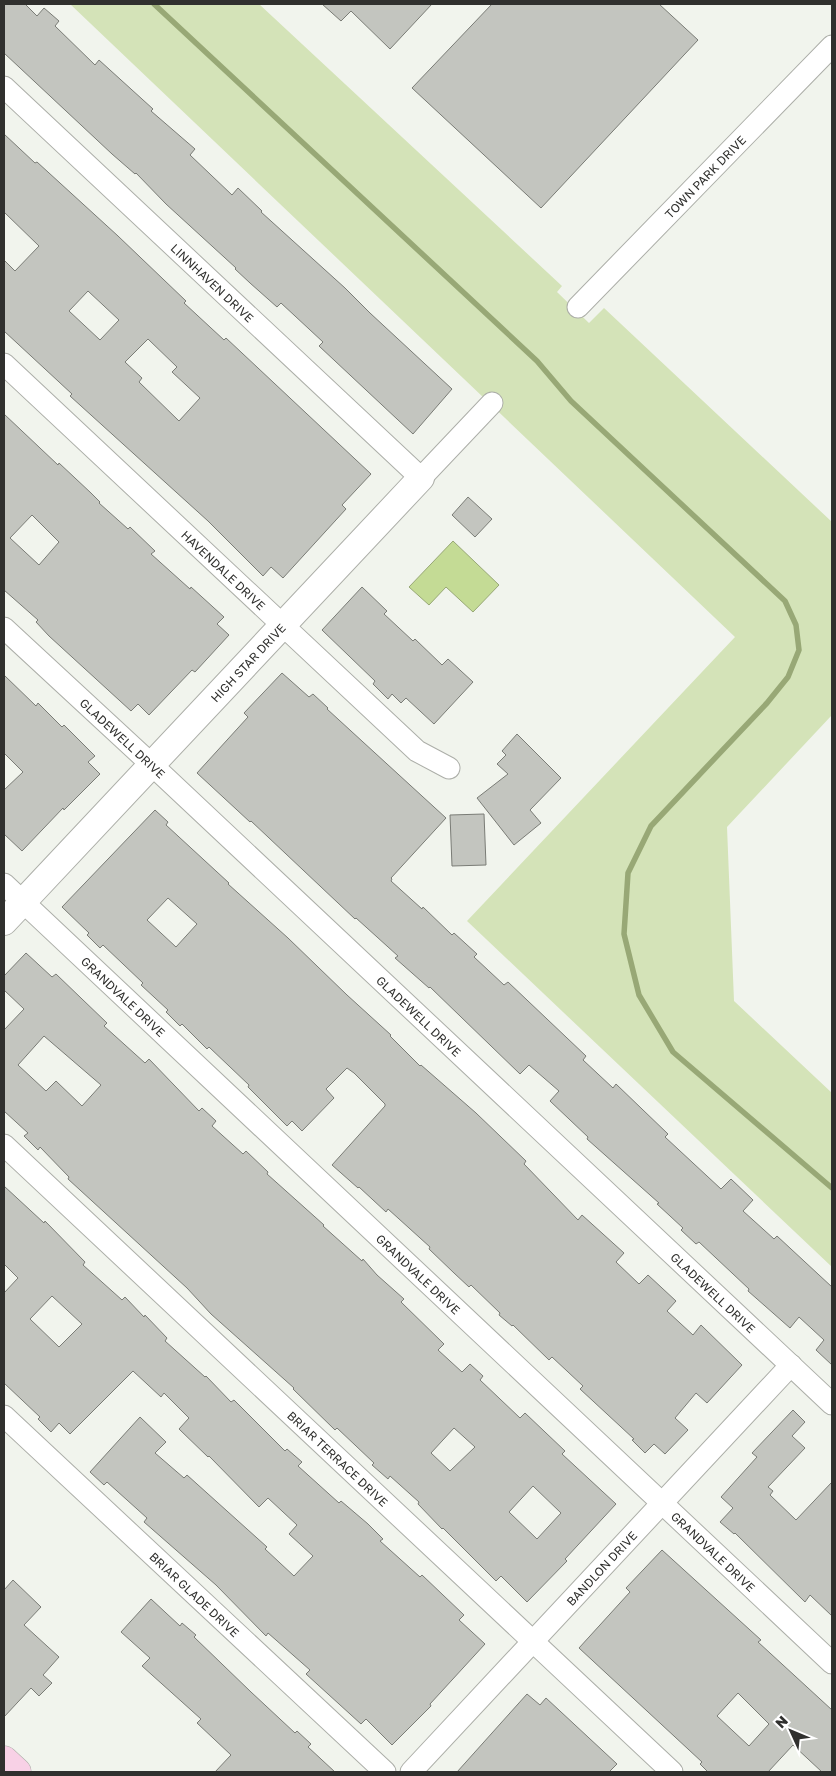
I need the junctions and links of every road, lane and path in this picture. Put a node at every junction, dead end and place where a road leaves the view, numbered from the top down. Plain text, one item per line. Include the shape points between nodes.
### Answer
1 (832, 46) edge
2 (4, 87) edge
3 (578, 307) dead end
4 (4, 364) edge
5 (492, 403) dead end
6 (421, 478) junction
7 (282, 625) junction
8 (4, 628) edge
9 (152, 764) junction
10 (449, 768) dead end
11 (4, 884) edge
12 (23, 902) junction
13 (4, 922) edge
14 (4, 1145) edge
15 (791, 1365) junction
16 (832, 1404) edge
17 (4, 1416) edge
18 (663, 1503) junction
19 (532, 1641) junction
20 (832, 1663) edge
21 (4, 1760) edge
22 (17, 1772) edge
23 (385, 1772) edge
24 (411, 1772) edge
25 (672, 1772) edge

1 - 3 street, TOWN PARK DRIVE
2 - 6 street, LINNHAVEN DRIVE
4 - 7 street, HAVENDALE DRIVE
5 - 6 street, HIGH STAR DRIVE
6 - 7 street, HIGH STAR DRIVE
7 - 9 street, HIGH STAR DRIVE
7 - 10 street, HAVENDALE DRIVE via 417,751
8 - 9 street, GLADEWELL DRIVE
9 - 12 street, HIGH STAR DRIVE
9 - 15 street, GLADEWELL DRIVE
11 - 12 street, GRANDVALE DRIVE
12 - 13 street, HIGH STAR DRIVE
12 - 18 street, GRANDVALE DRIVE
14 - 19 street, BRIAR TERRACE DRIVE
15 - 16 street, GLADEWELL DRIVE
15 - 18 street, BANDLON DRIVE
17 - 23 street, BRIAR GLADE DRIVE
18 - 19 street, BANDLON DRIVE
18 - 20 street, GRANDVALE DRIVE
19 - 24 street, BANDLON DRIVE
19 - 25 street, BRIAR TERRACE DRIVE
21 - 22 main road

